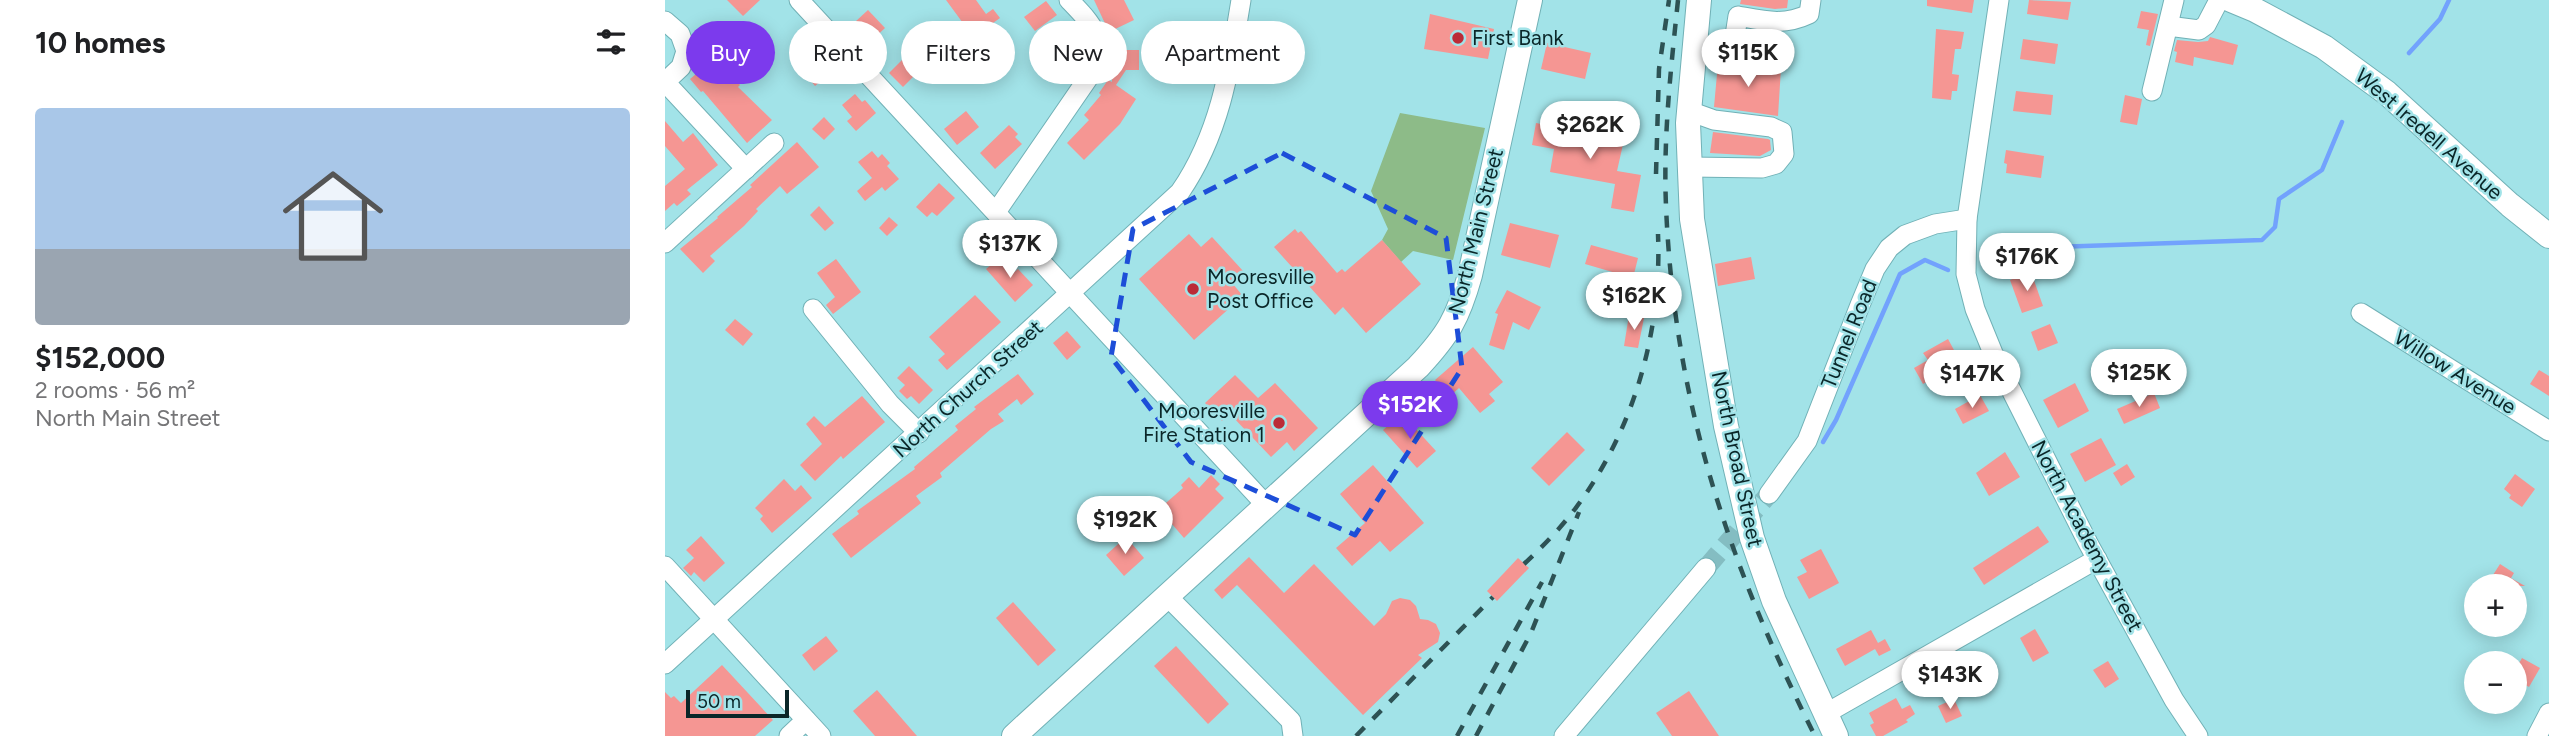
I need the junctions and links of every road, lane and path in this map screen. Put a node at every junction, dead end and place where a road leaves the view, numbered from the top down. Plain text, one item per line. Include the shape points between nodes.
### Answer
1 (799, 0) edge
2 (1069, 0) edge
3 (1241, 0) edge
4 (1530, 0) edge
5 (1699, 0) edge
6 (1811, 0) edge
7 (1999, 0) edge
8 (2174, 0) edge
9 (2219, 0) edge
10 (2231, 0) edge
11 (665, 21) edge
12 (2168, 26) junction
13 (1734, 42) dead end
14 (665, 82) edge
15 (2152, 92) dead end
16 (1689, 111) junction
17 (774, 143) dead end
18 (1690, 167) junction
19 (746, 169) junction
20 (996, 212) junction
21 (1967, 219) junction
22 (2549, 236) edge
23 (665, 243) edge
24 (1072, 294) junction
25 (813, 309) dead end
26 (2361, 313) dead end
27 (2549, 431) edge
28 (919, 433) junction
29 (1769, 494) tunnel mouth
30 (1266, 505) junction
31 (2097, 558) junction
32 (665, 566) edge
33 (1706, 568) tunnel mouth
34 (1167, 596) junction
35 (715, 619) junction
36 (665, 664) edge
37 (2549, 713) edge
38 (806, 720) junction
39 (1830, 729) edge
40 (789, 736) edge
41 (821, 736) edge
42 (1014, 736) edge
43 (1293, 736) edge
44 (1564, 736) edge
45 (2198, 736) edge
46 (2537, 736) edge

1 - 20 street
2 - 20 street via 1098,38 1099,55 1093,71
3 - 24 street, North Church Street via 1214,127 1193,173 1171,202
4 - 30 main road, North Main Street via 1460,310 1443,341 1418,368
5 - 16 main road, North Broad Street
6 - 13 street via 1809,13 1794,21 1738,16
7 - 21 street, North Academy Street
8 - 12 street
9 - 12 street via 2199,30
10 - 22 main road, West Iredell Avenue via 2324,47 2387,93
11 - 14 street via 680,34 686,51 681,68
12 - 15 street
14 - 19 street
16 - 18 main road, North Broad Street
16 - 18 street via 1714,120 1771,127 1782,132 1785,144 1776,163 1762,168
17 - 19 street
18 - 39 main road, North Broad Street via 1692,219 1726,426 1752,538
19 - 23 street
20 - 24 street
21 - 29 street, Tunnel Road via 1905,235 1889,248 1875,269 1807,441
21 - 31 street, North Academy Street via 1966,274 1975,309 1995,358
24 - 28 street, North Church Street
24 - 30 street
25 - 28 street
26 - 27 street, Willow Avenue
28 - 35 street, North Church Street
30 - 34 main road, North Main Street
31 - 39 street
31 - 45 street, North Academy Street via 2174,701
32 - 35 street
33 - 44 street
34 - 42 main road, North Main Street
34 - 43 street via 1291,722
35 - 36 street, North Church Street
35 - 38 street
37 - 46 street
38 - 40 street
38 - 41 street

